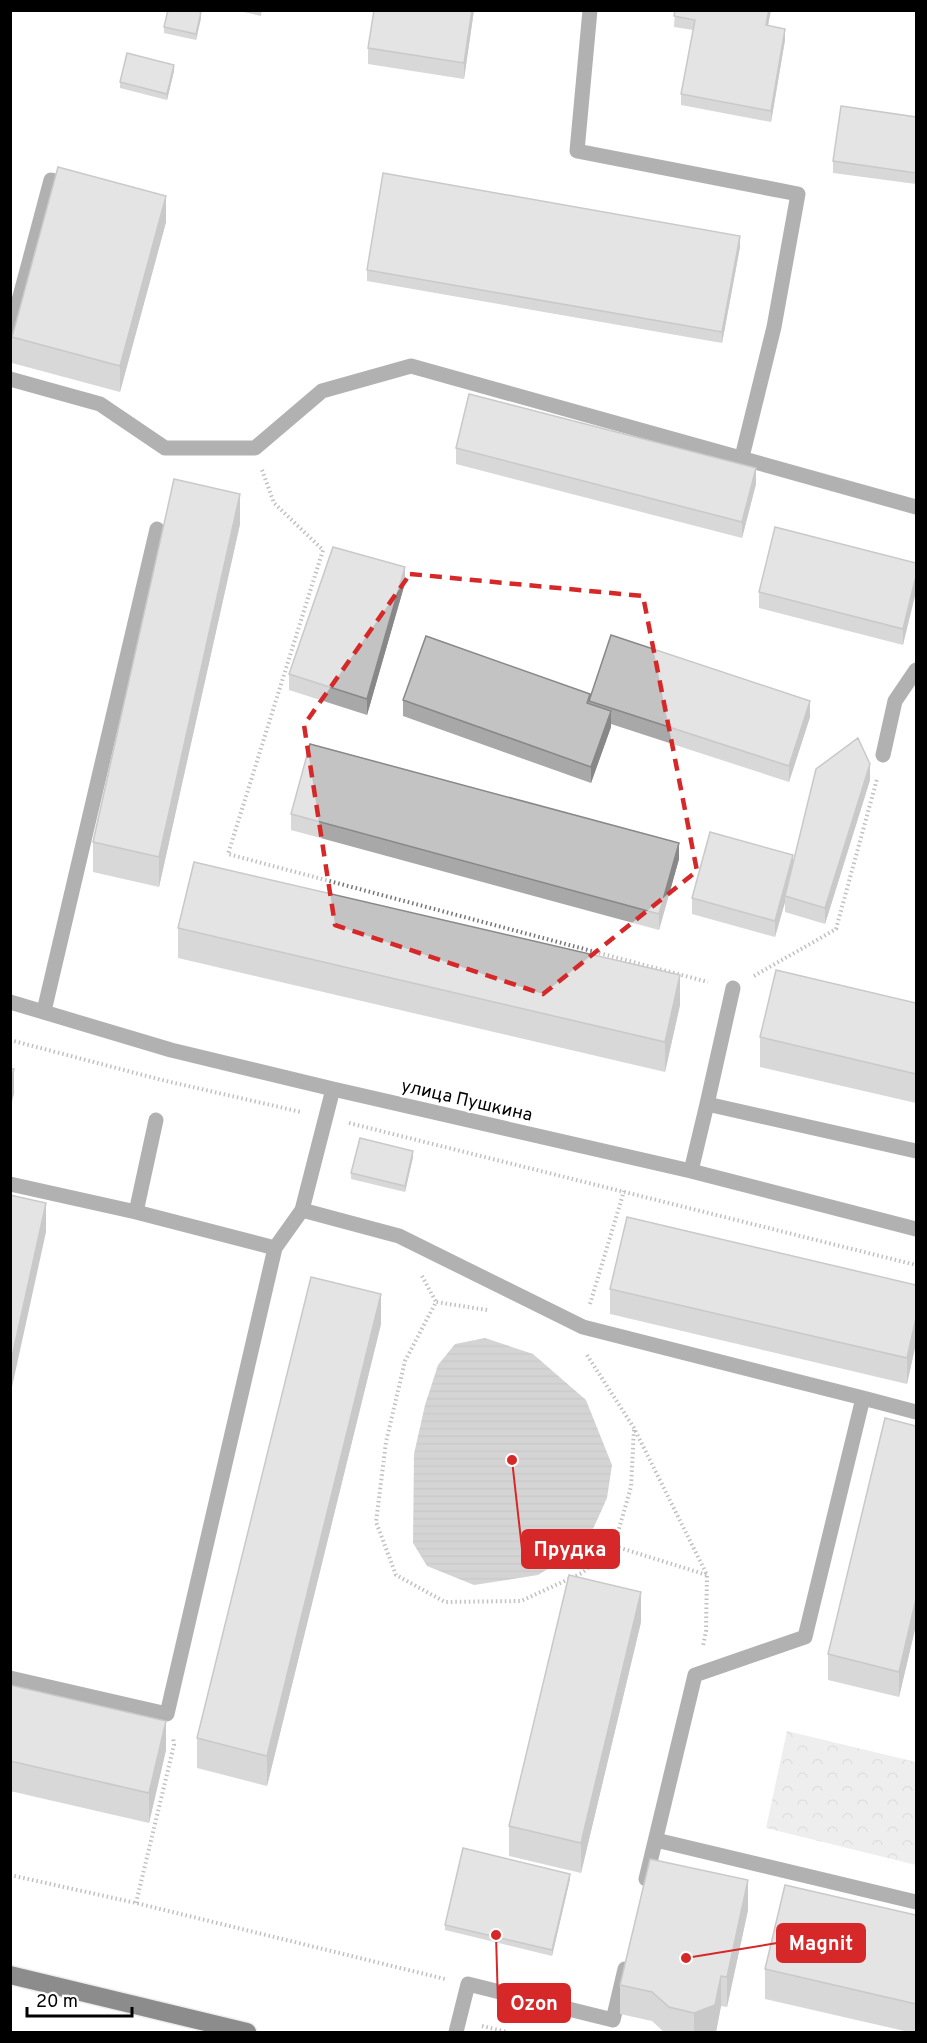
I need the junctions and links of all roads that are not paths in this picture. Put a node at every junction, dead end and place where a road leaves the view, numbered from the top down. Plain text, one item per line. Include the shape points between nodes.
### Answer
1 (590, 10) edge
2 (88, 189) edge
3 (10, 334) edge
4 (10, 379) edge
5 (742, 457) junction
6 (916, 507) edge
7 (157, 529) dead end
8 (916, 670) edge
9 (883, 755) road end
10 (733, 988) road end
11 (10, 1002) edge
12 (44, 1011) junction
13 (333, 1089) junction
14 (707, 1104) junction
15 (156, 1120) dead end
16 (916, 1150) edge
17 (691, 1171) junction
18 (10, 1184) edge
19 (302, 1210) junction
20 (136, 1212) junction
21 (916, 1229) edge
22 (275, 1248) junction
23 (863, 1398) junction
24 (916, 1412) edge
25 (10, 1678) edge
26 (656, 1840) junction
27 (642, 1896) edge
28 (916, 1902) edge
29 (629, 1953) edge
30 (10, 1976) edge
31 (247, 2032) edge
32 (456, 2032) edge

1 - 5 street via 577,151 798,194 774,327
2 - 3 street via 51,180
4 - 5 street via 100,404 165,448 255,448 322,391 411,366
5 - 6 street
7 - 12 street
8 - 9 street via 896,701
10 - 14 street
11 - 12 street, улица Пушкина
12 - 13 street, улица Пушкина via 171,1050
13 - 17 street, улица Пушкина
13 - 19 street
14 - 16 street
14 - 17 street
15 - 20 street
17 - 21 street, улица Пушкина
18 - 20 street
19 - 22 street
19 - 23 street via 399,1236 583,1327
20 - 22 street
22 - 25 street via 167,1714
23 - 24 street
23 - 26 street via 805,1637 695,1676
26 - 27 street
26 - 28 street
29 - 32 street via 613,2020 468,1984
30 - 31 highway

